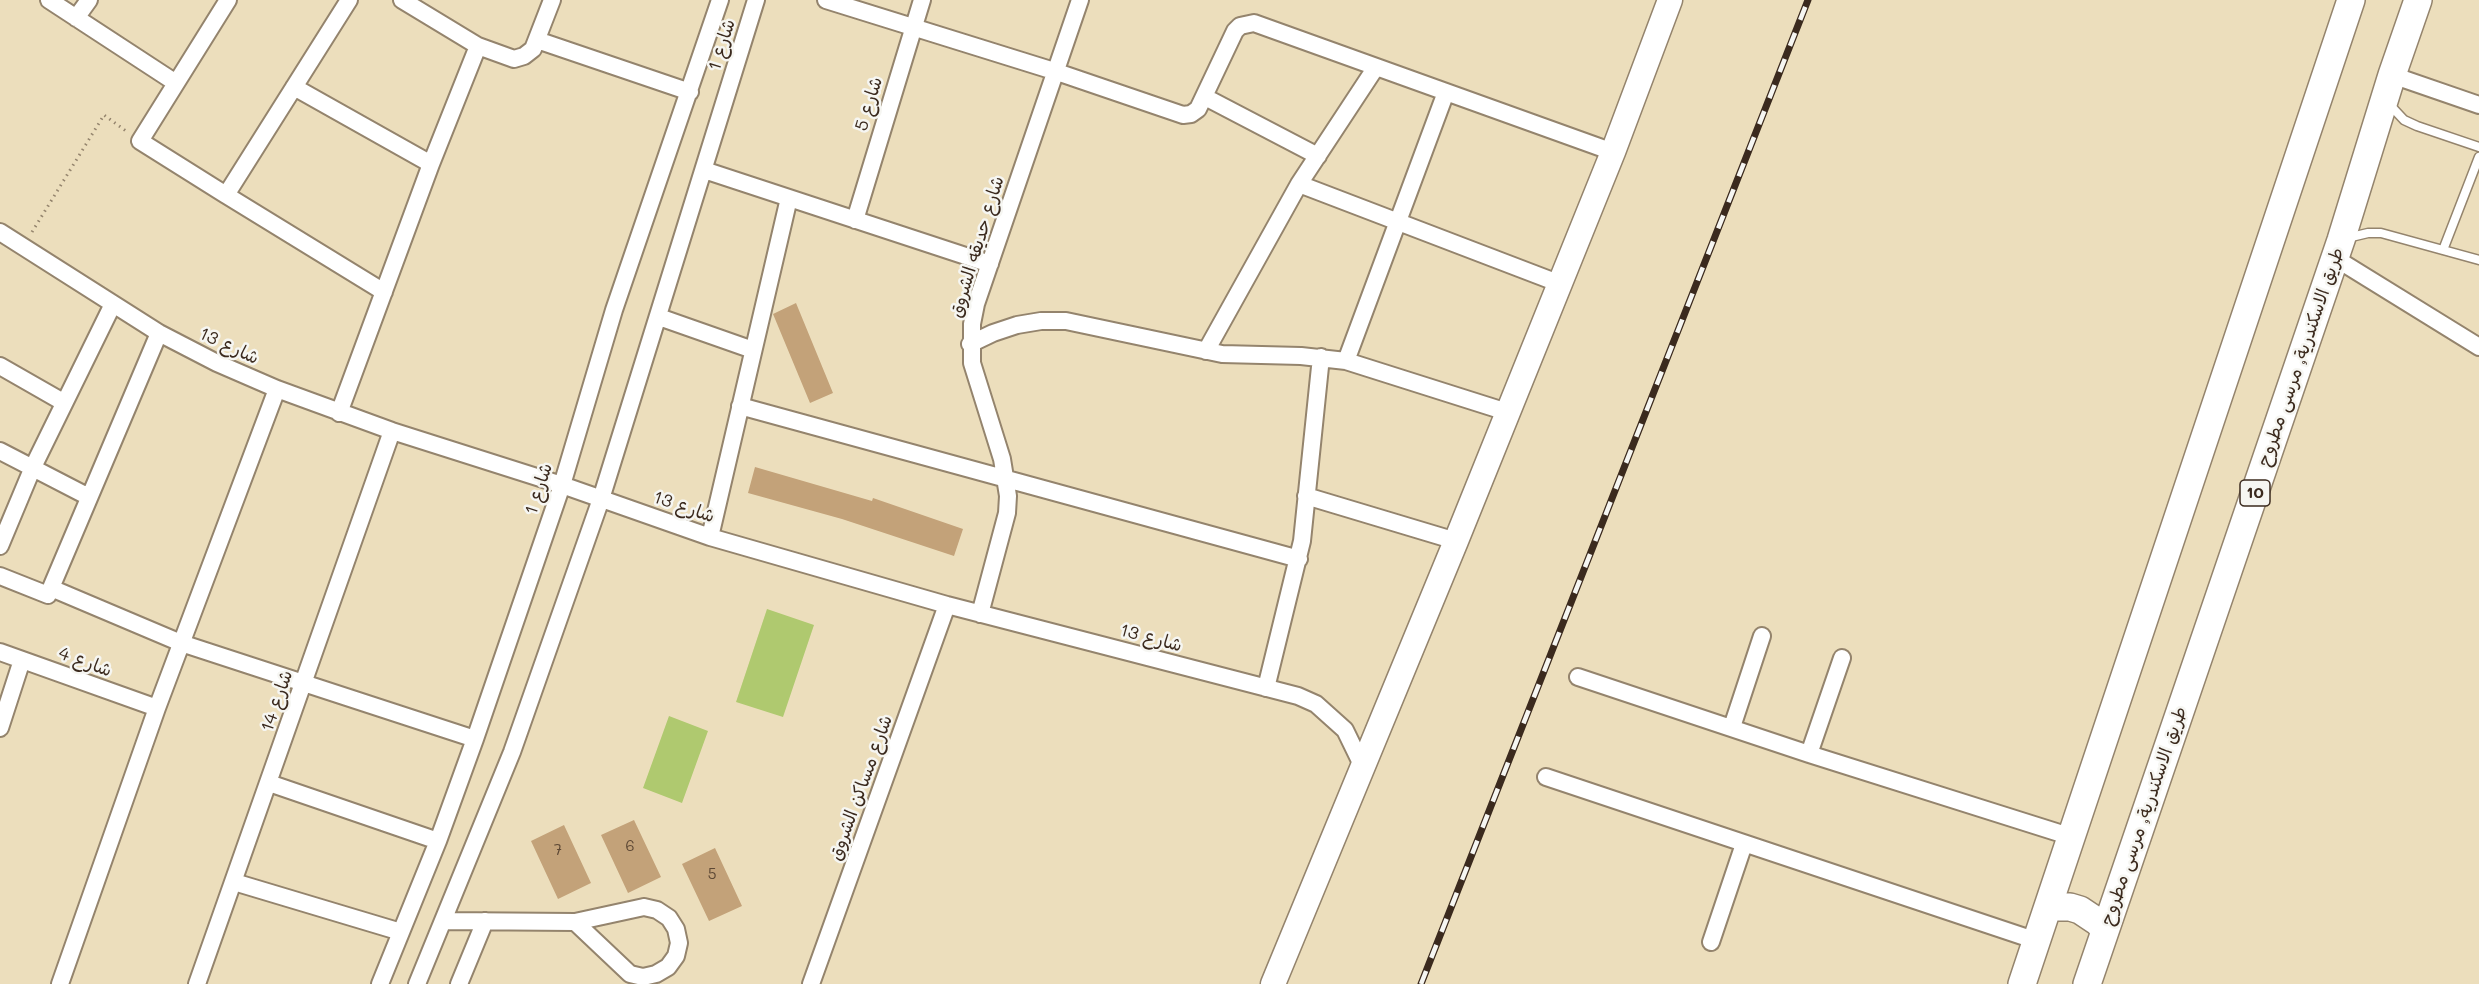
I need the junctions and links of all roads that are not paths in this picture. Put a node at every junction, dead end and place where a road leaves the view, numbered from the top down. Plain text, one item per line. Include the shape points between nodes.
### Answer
1 (49, 0) edge
2 (89, 0) edge
3 (228, 0) edge
4 (349, 0) edge
5 (402, 0) edge
6 (552, 0) edge
7 (720, 0) edge
8 (756, 0) edge
9 (826, 0) edge
10 (922, 0) edge
11 (1080, 0) edge
12 (1670, 0) edge
13 (2350, 0) edge
14 (2418, 0) edge
15 (76, 18) junction
16 (914, 27) junction
17 (537, 40) junction
18 (478, 45) junction
19 (1376, 67) junction
20 (1054, 71) junction
21 (176, 83) junction
22 (2388, 86) junction
23 (294, 87) junction
24 (690, 92) junction
25 (1446, 92) junction
26 (1205, 97) junction
27 (2479, 105) edge
28 (2479, 147) edge
29 (1613, 152) junction
30 (1318, 156) junction
31 (2479, 157) edge
32 (431, 164) junction
33 (704, 171) junction
34 (1299, 183) junction
35 (226, 195) junction
36 (789, 198) junction
37 (855, 220) junction
38 (1398, 222) junction
39 (0, 232) edge
40 (2338, 249) junction
41 (2443, 250) junction
42 (2478, 258) edge
43 (990, 264) junction
44 (1558, 283) junction
45 (384, 292) junction
46 (113, 304) junction
47 (659, 317) junction
48 (159, 333) junction
49 (970, 344) junction
50 (2479, 347) edge
51 (753, 350) junction
52 (1206, 351) junction
53 (1321, 357) junction
54 (1346, 361) junction
55 (0, 366) edge
56 (277, 388) junction
57 (63, 402) junction
58 (740, 406) junction
59 (1507, 412) junction
60 (339, 413) junction
61 (392, 431) junction
62 (0, 450) edge
63 (33, 467) junction
64 (1007, 478) junction
65 (562, 485) junction
66 (1306, 496) junction
67 (89, 497) junction
68 (601, 499) junction
69 (710, 537) junction
70 (1456, 541) junction
71 (0, 546) edge
72 (1299, 559) junction
73 (0, 576) edge
74 (51, 588) junction
75 (947, 605) junction
76 (981, 614) junction
77 (1762, 636) dead end
78 (181, 643) junction
79 (0, 651) edge
80 (1842, 658) dead end
81 (22, 660) junction
82 (1578, 677) dead end
83 (304, 683) junction
84 (1266, 688) junction
85 (157, 708) junction
86 (1732, 727) junction
87 (0, 728) edge
88 (475, 739) junction
89 (1809, 754) junction
90 (1363, 766) junction
91 (1546, 777) dead end
92 (269, 783) junction
93 (2072, 837) junction
94 (438, 842) junction
95 (1744, 844) junction
96 (234, 882) junction
97 (2049, 907) junction
98 (443, 921) junction
99 (484, 921) junction
100 (575, 922) junction
101 (2105, 930) junction
102 (401, 932) junction
103 (2037, 941) junction
104 (1711, 942) dead end
105 (60, 984) edge
106 (198, 984) edge
107 (380, 984) edge
108 (417, 984) edge
109 (459, 984) edge
110 (811, 984) edge
111 (1273, 984) edge
112 (2022, 984) edge
113 (2087, 984) edge

1 - 15 street
2 - 15 street
3 - 21 street
4 - 23 street
5 - 18 street
6 - 17 street
7 - 24 street, شارع 1
8 - 33 street, شارع 1
9 - 16 street
10 - 16 street, شارع 5
11 - 20 street, شارع حديقه الشروق
12 - 29 street
13 - 93 main road
14 - 22 main road, طريق الاسكندرية, مرسى مطروح / 10
15 - 21 street
16 - 20 street
16 - 37 street, شارع 5
17 - 18 street via 533,49 514,59
17 - 24 street
18 - 32 street
19 - 25 street
19 - 26 street via 1248,23 1235,31
19 - 30 street
20 - 26 street via 1183,115 1198,109
20 - 43 street, شارع حديقه الشروق
21 - 35 street via 140,141
22 - 27 street
22 - 28 lane via 2404,120
22 - 40 main road, طريق الاسكندرية, مرسى مطروح / 10
23 - 32 street
23 - 35 street
24 - 65 street, شارع 1 via 614,310
25 - 29 street
25 - 38 street
26 - 30 street
29 - 44 street
30 - 34 street
31 - 41 lane
32 - 45 street
33 - 36 street
33 - 47 street, شارع 1
34 - 38 street
34 - 52 street
35 - 45 street
36 - 37 street
36 - 51 street
37 - 43 street
38 - 44 street
38 - 54 street
39 - 46 street, شارع 13
40 - 41 lane via 2368,233 2381,233
40 - 50 street
40 - 101 main road, طريق الاسكندرية, مرسى مطروح / 10
41 - 42 lane
43 - 49 street, شارع حديقه الشروق via 976,304
44 - 59 street
45 - 60 street
46 - 48 street, شارع 13
46 - 57 street
47 - 51 street
47 - 68 street, شارع 1
48 - 56 street, شارع 13
48 - 67 street
49 - 52 street via 1017,325 1066,321
49 - 64 street, شارع حديقه الشروق via 972,363
51 - 58 street
52 - 53 street
53 - 54 street
53 - 66 street
54 - 59 street
55 - 57 street
56 - 60 street, شارع 13
56 - 78 street
57 - 63 street
58 - 64 street
58 - 69 street
59 - 70 street
60 - 61 street, شارع 13
61 - 65 street, شارع 13
61 - 83 street, شارع 14
62 - 63 street
63 - 67 street
63 - 71 street
64 - 72 street
64 - 76 street, شارع حديقه الشروق via 1007,513
65 - 68 street, شارع 13
65 - 88 street, شارع 1
66 - 70 street
66 - 72 street
67 - 74 street
68 - 69 street, شارع 13
68 - 98 street, شارع 1 via 512,752
69 - 75 street, شارع 13
70 - 90 street
72 - 84 street
73 - 74 street via 48,595
74 - 78 street
75 - 76 street, شارع 13
75 - 110 street, شارع مساكن الشروق
76 - 84 street, شارع 13
77 - 86 street
78 - 83 street
78 - 85 street
79 - 81 street, شارع 4
80 - 89 street
81 - 85 street, شارع 4
81 - 87 street
82 - 86 street
83 - 88 street
83 - 92 street, شارع 14
84 - 90 street, شارع 13 via 1298,696 1332,716 1345,730
85 - 105 street
86 - 89 street
88 - 94 street, شارع 1
89 - 93 street
90 - 111 street
91 - 95 street
92 - 94 street
92 - 96 street, شارع 14
93 - 97 main road
94 - 102 street, شارع 1
95 - 103 street
95 - 104 street
96 - 102 street
96 - 106 street, شارع 14
97 - 101 main road via 2080,910
97 - 103 main road
98 - 99 street
98 - 108 street, شارع 1
99 - 100 street
99 - 109 street
100 - 100 street via 644,907 657,910 676,929 676,956 656,974 630,974
101 - 113 main road, طريق الاسكندرية, مرسى مطروح / 10
102 - 107 street, شارع 1
103 - 112 main road

